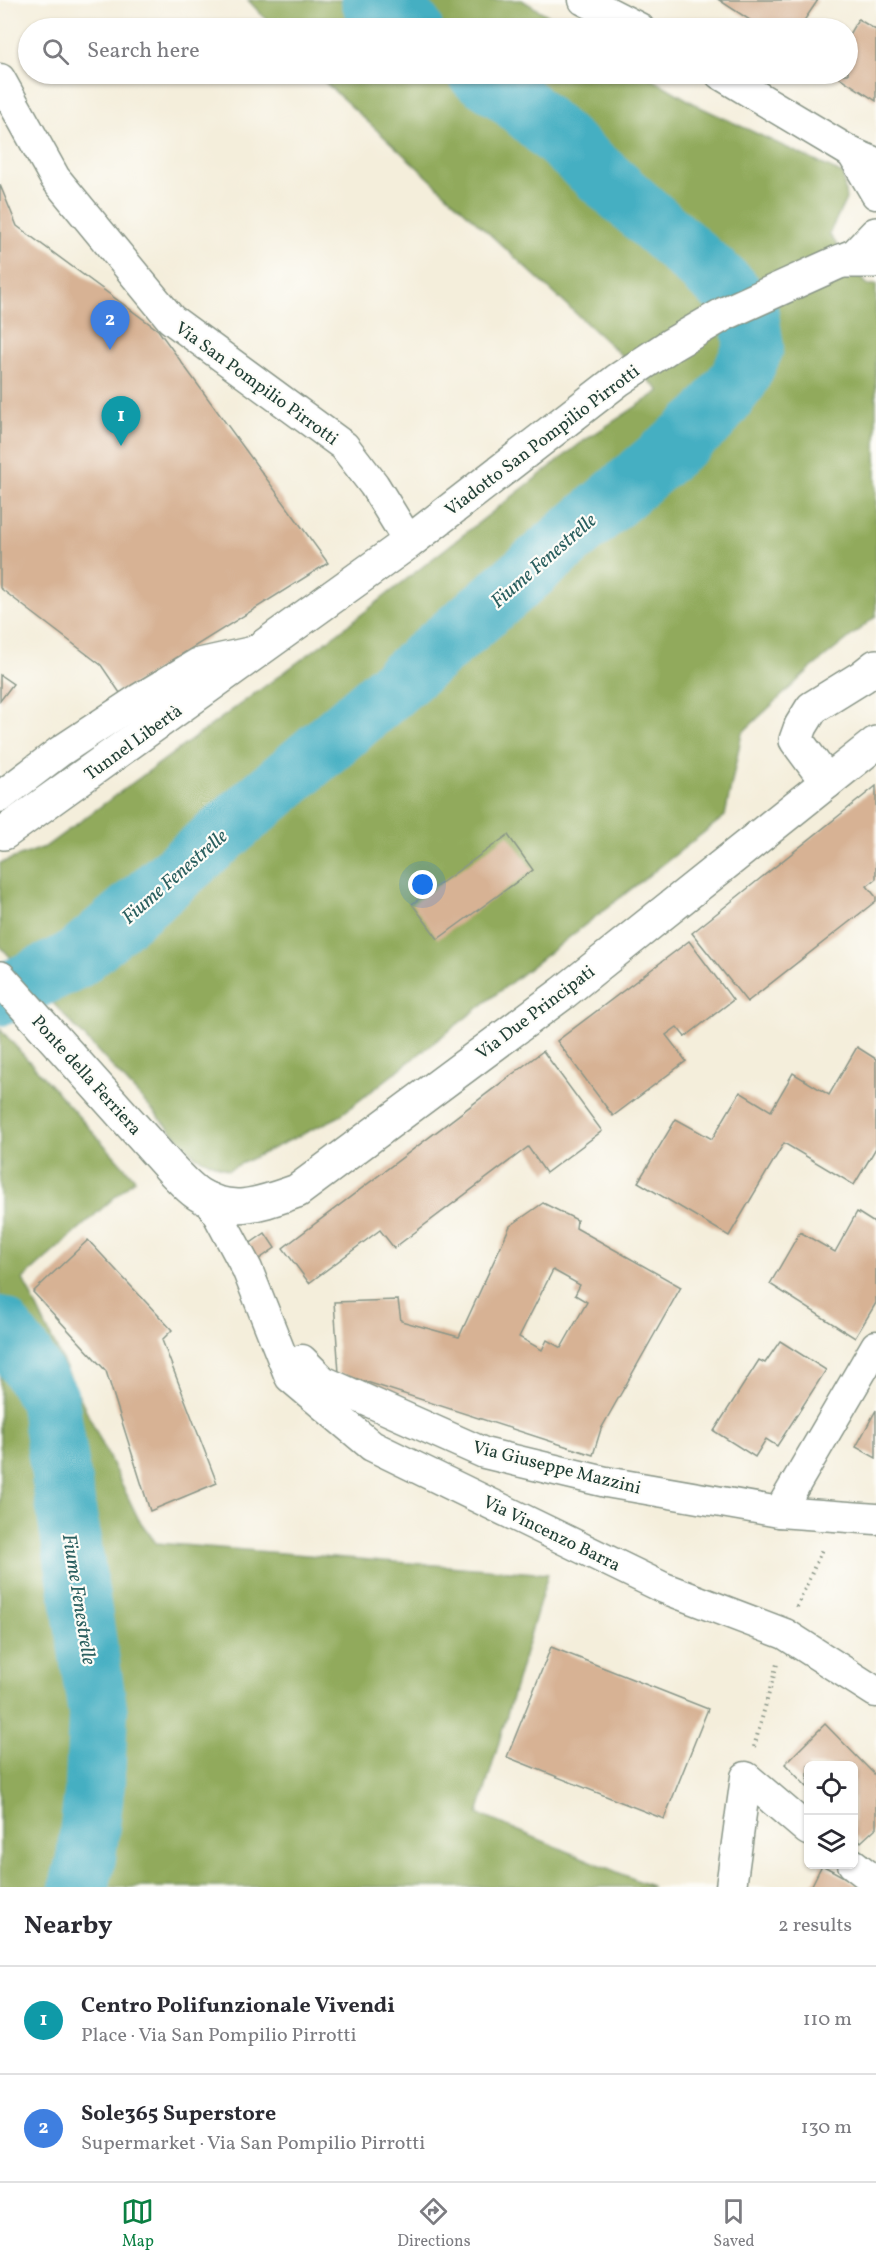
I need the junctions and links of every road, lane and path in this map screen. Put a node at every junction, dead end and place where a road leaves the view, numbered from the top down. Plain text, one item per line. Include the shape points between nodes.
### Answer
1 (584, 0) edge
2 (619, 18) edge
3 (0, 79) edge
4 (737, 84) edge
5 (864, 158) edge
6 (876, 194) edge
7 (876, 234) edge
8 (876, 261) edge
9 (836, 263) junction
10 (409, 542) junction
11 (262, 650) junction
12 (876, 666) edge
13 (876, 743) edge
14 (827, 782) junction
15 (0, 797) edge
16 (4, 833) dead end
17 (0, 978) edge
18 (173, 1172) joint
19 (209, 1198) junction
20 (269, 1325) junction
21 (876, 1346) edge
22 (779, 1512) junction
23 (876, 1519) edge
24 (876, 1692) edge
25 (804, 1827) edge
26 (858, 1867) edge
27 (876, 1882) edge
28 (731, 1887) edge

1 - 2 street
3 - 10 street, Via San Pompilio Pirrotti via 55,178 171,320 344,446 374,484
4 - 5 street
5 - 6 street
7 - 9 street, Viadotto San Pompilio Pirrotti via 856,255
8 - 9 street
9 - 10 street, Viadotto San Pompilio Pirrotti via 724,314 671,345 618,380
10 - 11 street, Viadotto San Pompilio Pirrotti
11 - 15 street via 197,664 59,752
11 - 16 street, Tunnel Libertà
12 - 14 street via 812,708 801,726 796,740
13 - 14 street, Via Due Principati
14 - 19 street, Via Due Principati via 562,993 297,1191 259,1204 226,1207
17 - 18 street, Ponte della Ferriera
18 - 19 street, Via Due Principati via 198,1194
19 - 20 street, Via Giuseppe Mazzini via 248,1269
20 - 22 street, Via Giuseppe Mazzini via 323,1381 484,1453 606,1482
20 - 24 street, Via Vincenzo Barra via 290,1377 372,1446 664,1588 785,1634
21 - 22 street
22 - 23 street, Via Giuseppe Mazzini
25 - 28 street via 746,1777
26 - 27 street

